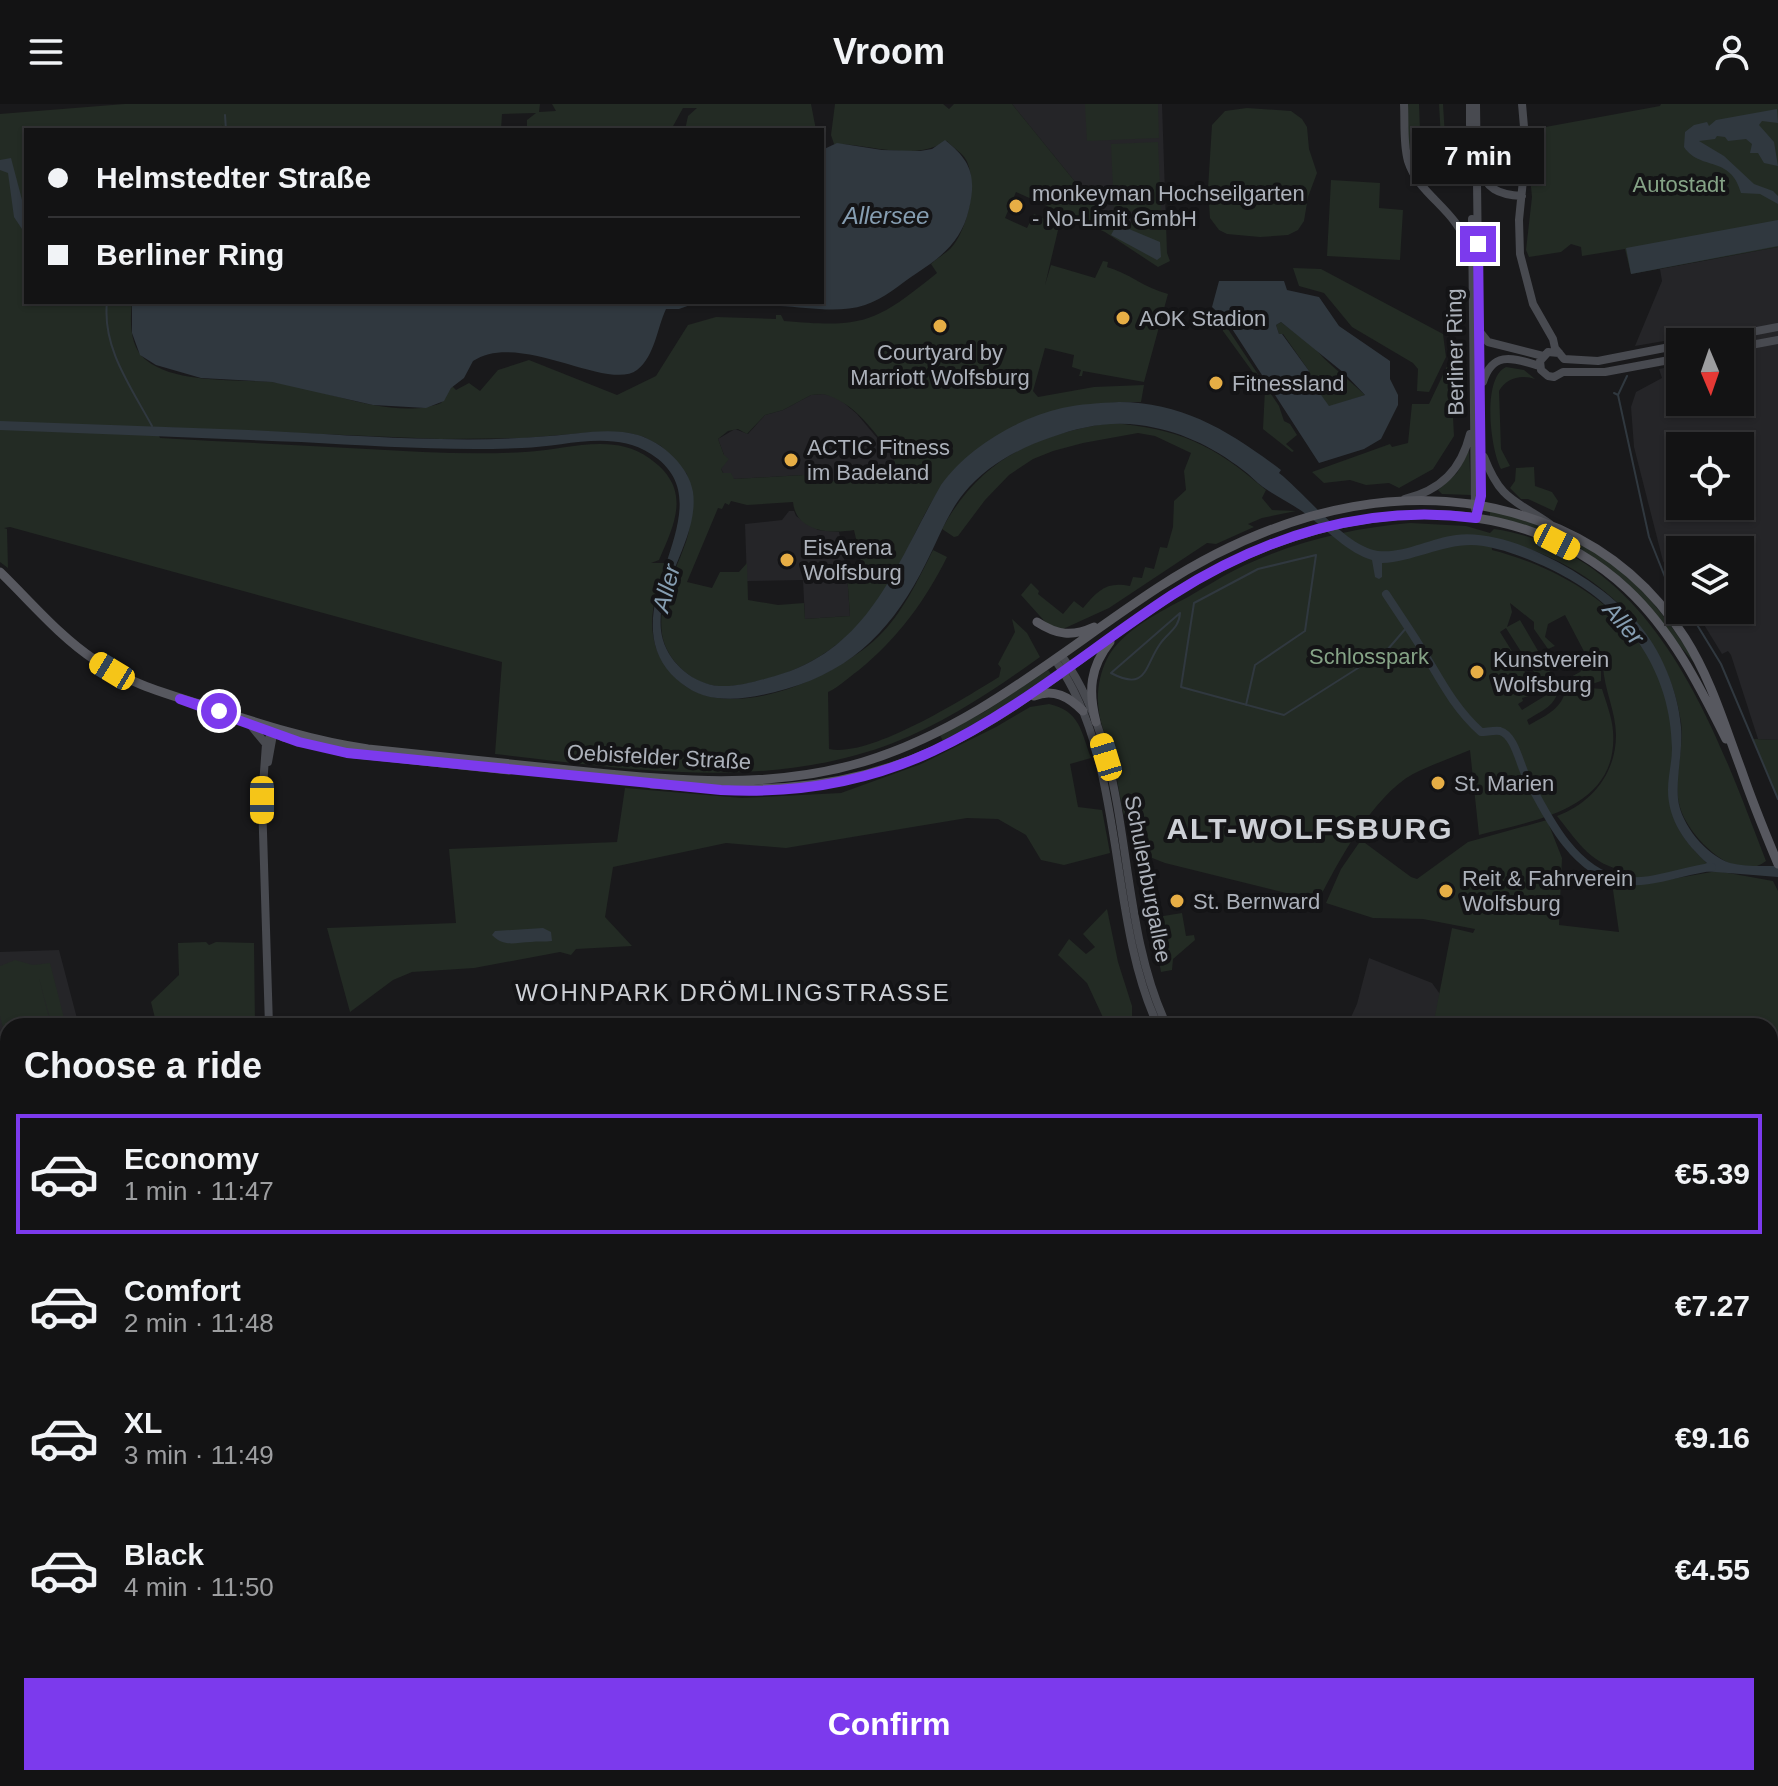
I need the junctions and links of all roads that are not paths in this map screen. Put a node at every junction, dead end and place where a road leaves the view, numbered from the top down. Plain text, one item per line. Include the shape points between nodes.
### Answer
1 (1404, 104) edge
2 (1473, 104) edge
3 (1522, 104) edge
4 (1470, 132) junction
5 (1406, 144) junction
6 (1476, 151) junction
7 (1522, 196) junction
8 (1472, 258) junction
9 (1778, 327) edge
10 (1480, 332) junction
11 (1754, 332) edge
12 (1549, 335) junction
13 (1778, 340) edge
14 (1754, 344) edge
15 (1666, 348) edge
16 (1652, 351) junction
17 (1545, 354) junction
18 (1562, 356) junction
19 (1666, 361) edge
20 (1654, 363) junction
21 (1540, 366) junction
22 (1563, 372) junction
23 (1481, 391) junction
24 (1473, 422) junction
25 (1481, 451) junction
26 (1396, 501) junction
27 (1477, 504) junction
28 (1476, 518) junction
29 (1554, 527) junction
30 (0, 572) edge
31 (1121, 613) junction
32 (1037, 622) dead end
33 (1117, 633) junction
34 (1058, 658) junction
35 (1066, 669) junction
36 (1706, 687) junction
37 (180, 699) junction
38 (1017, 704) junction
39 (1083, 711) junction
40 (1096, 722) junction
41 (252, 727) junction
42 (276, 732) junction
43 (299, 742) junction
44 (266, 744) junction
45 (269, 759) junction
46 (264, 774) junction
47 (1778, 863) edge
48 (269, 1018) edge
49 (1158, 1018) edge
50 (1159, 1018) edge

1 - 5 main road
2 - 4 main road, Berliner Ring
2 - 6 main road, Berliner Ring
3 - 7 main road
4 - 5 main road via 1460,161 1450,172 1433,176 1413,165
4 - 8 main road, Berliner Ring
5 - 8 main road via 1412,171 1464,232
6 - 7 main road via 1491,188
6 - 10 main road, Berliner Ring
7 - 12 main road via 1523,269
8 - 24 main road, Berliner Ring
9 - 11 main road
10 - 17 main road via 1488,342
10 - 23 main road, Berliner Ring
12 - 17 main road
12 - 18 main road
13 - 14 main road
15 - 16 main road
16 - 18 main road via 1598,361
16 - 20 main road
17 - 18 main road
17 - 21 main road
18 - 22 main road
19 - 20 main road
20 - 22 main road via 1605,372
21 - 22 main road via 1548,376
21 - 23 main road via 1499,360 1488,370
23 - 25 main road, Berliner Ring
24 - 26 main road via 1455,471 1435,488
24 - 27 main road, Berliner Ring
25 - 27 main road, Berliner Ring
25 - 29 main road via 1500,490
26 - 27 main road, Oebisfelder Straße
26 - 31 main road, Oebisfelder Straße via 1328,512 1261,532 1206,559
27 - 28 main road
27 - 29 main road, Oebisfelder Straße
28 - 33 main road via 1404,514 1276,541 1171,596
28 - 36 main road via 1557,542 1608,574 1654,617
29 - 36 main road, Oebisfelder Straße via 1596,548 1644,586 1686,639
30 - 37 main road via 81,651 139,685
31 - 32 main road via 1071,634 1056,633
31 - 34 main road, Oebisfelder Straße
33 - 35 main road
33 - 40 main road via 1093,670
34 - 35 main road, Schulenburgallee
34 - 42 main road, Oebisfelder Straße via 982,709 911,745 829,771 763,781 596,773 368,749
35 - 38 main road
35 - 39 main road, Schulenburgallee
35 - 40 main road, Schulenburgallee
36 - 47 main road
37 - 41 main road
37 - 42 main road
38 - 39 main road via 1048,692 1066,697
38 - 43 main road, Oebisfelder Straße via 965,735 894,766 839,782 778,790 721,790 503,770
39 - 49 main road, Schulenburgallee via 1104,785 1136,965
40 - 50 main road, Schulenburgallee via 1143,962
41 - 42 main road
41 - 44 main road
42 - 43 main road, Oebisfelder Straße
42 - 44 main road
42 - 45 main road
43 - 45 main road via 279,745
44 - 46 main road
45 - 46 main road
46 - 48 main road via 261,833

